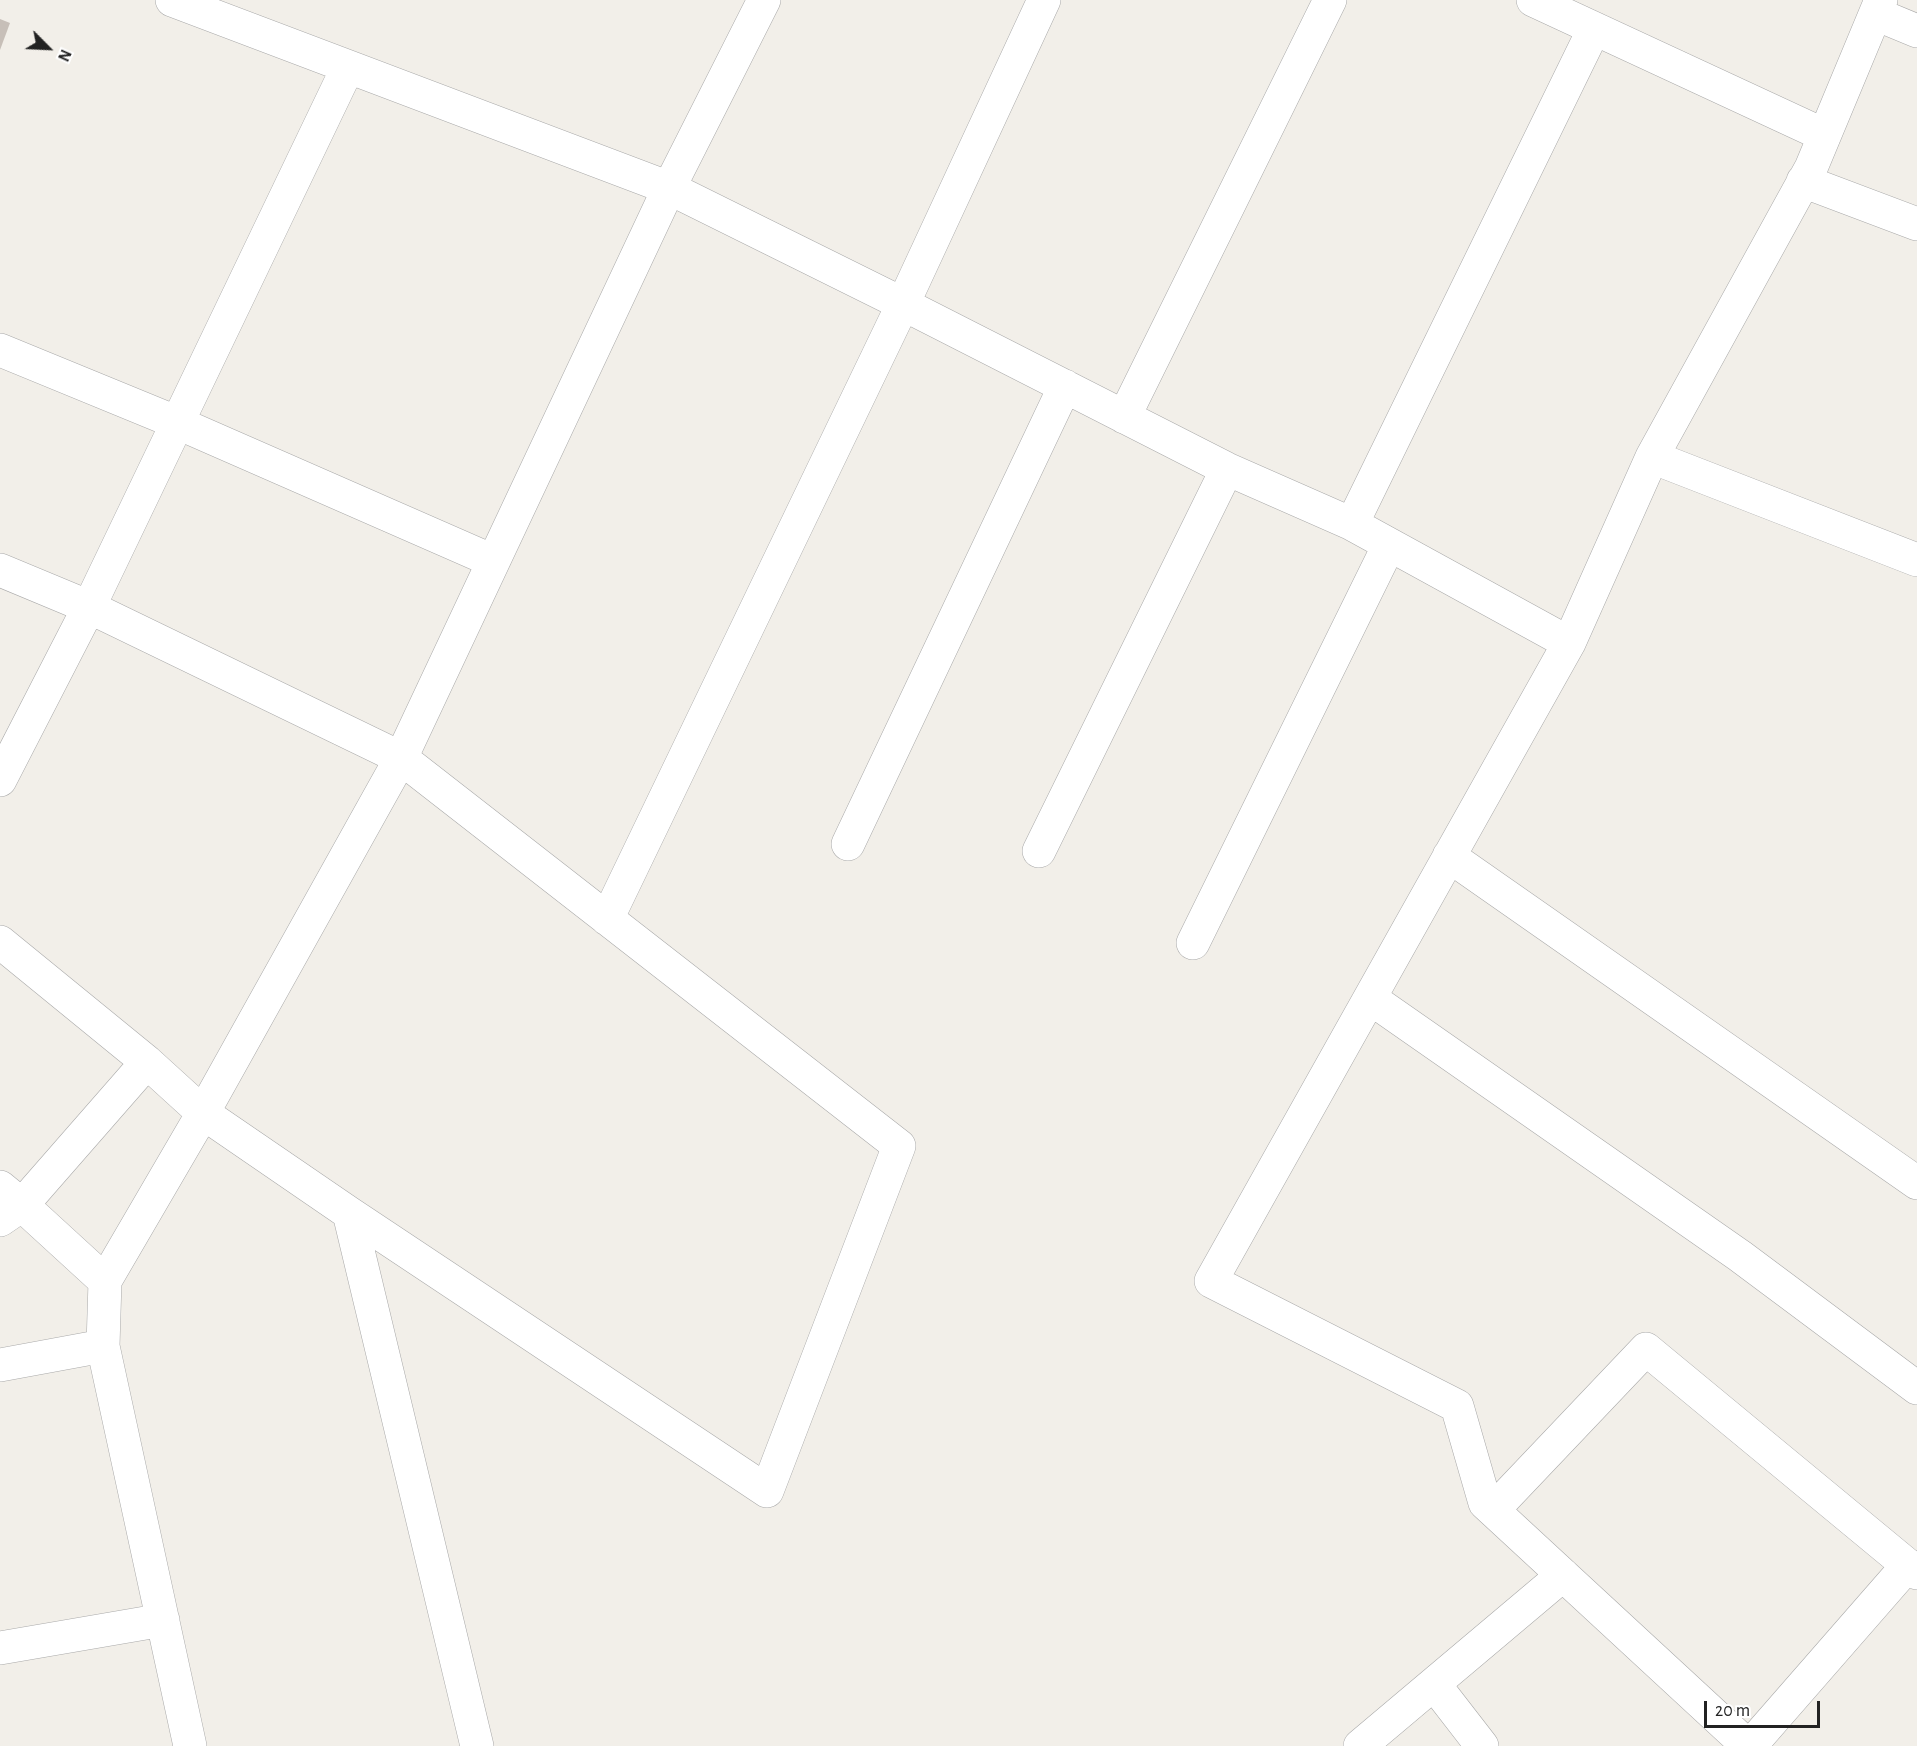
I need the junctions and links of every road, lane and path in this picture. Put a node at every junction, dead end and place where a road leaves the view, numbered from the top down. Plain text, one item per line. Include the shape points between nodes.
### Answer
1 (172, 0) edge
2 (764, 0) edge
3 (1044, 0) edge
4 (1330, 0) edge
5 (1533, 0) edge
6 (1879, 7) edge
7 (1594, 29) junction
8 (1917, 30) edge
9 (348, 67) junction
10 (1824, 135) junction
11 (1803, 181) junction
12 (669, 188) junction
13 (1917, 224) edge
14 (903, 304) junction
15 (0, 350) edge
16 (1065, 386) junction
17 (1124, 417) junction
18 (178, 423) junction
19 (1652, 457) junction
20 (1227, 469) junction
21 (1352, 524) junction
22 (1389, 545) junction
23 (1917, 560) edge
24 (493, 561) junction
25 (0, 570) edge
26 (89, 607) junction
27 (1569, 643) junction
28 (401, 758) junction
29 (0, 780) edge
30 (848, 844) dead end
31 (1039, 850) dead end
32 (1449, 856) junction
33 (607, 919) junction
34 (0, 942) edge
35 (1193, 943) dead end
36 (1370, 998) junction
37 (147, 1062) junction
38 (203, 1113) junction
39 (1917, 1183) edge
40 (7, 1204) edge
41 (349, 1213) junction
42 (105, 1281) junction
43 (103, 1346) junction
44 (0, 1365) edge
45 (1917, 1388) edge
46 (1493, 1510) junction
47 (1913, 1569) edge
48 (1563, 1575) junction
49 (163, 1620) junction
50 (0, 1648) edge
51 (1434, 1684) junction
52 (190, 1746) edge
53 (477, 1746) edge
54 (1360, 1746) edge
55 (1482, 1746) edge
56 (1749, 1746) edge

1 - 9 street
2 - 12 street
3 - 14 street
4 - 17 street
5 - 7 street
6 - 8 street
6 - 10 street
7 - 10 street
7 - 21 street
9 - 12 street
9 - 18 street
10 - 11 street
11 - 13 street
11 - 19 street
12 - 14 street
12 - 24 street
14 - 16 street
14 - 33 street
15 - 18 street
16 - 17 street
16 - 30 street
17 - 20 street
18 - 24 street
18 - 26 street
19 - 23 street
19 - 27 street
20 - 21 street
20 - 31 street
21 - 22 street
22 - 27 street
22 - 35 street
24 - 28 street
25 - 26 street
26 - 28 street
26 - 29 street
27 - 32 street
28 - 33 street
28 - 38 street
32 - 36 street
32 - 39 street
33 - 41 street via 899,1146 767,1491
34 - 37 street
36 - 45 street via 1740,1256
36 - 46 street via 1211,1281 1457,1406 1485,1503
37 - 38 street
37 - 40 street
38 - 41 street
38 - 42 street
40 - 42 street
41 - 53 street
42 - 43 street
43 - 44 street
43 - 49 street
46 - 47 street via 1646,1349
46 - 48 street
47 - 56 street
48 - 51 street
48 - 56 street
49 - 50 street
49 - 52 street
51 - 54 street
51 - 55 street

